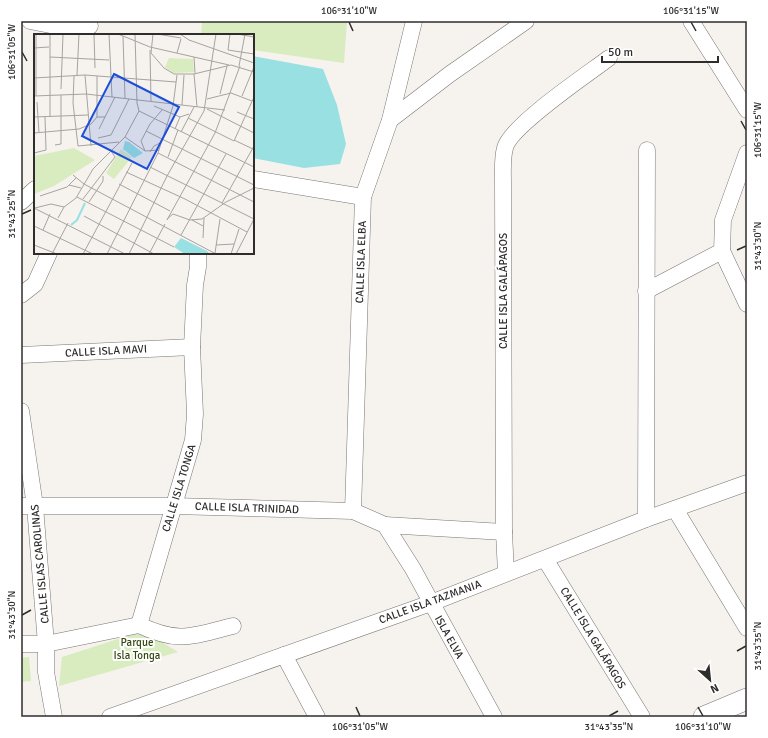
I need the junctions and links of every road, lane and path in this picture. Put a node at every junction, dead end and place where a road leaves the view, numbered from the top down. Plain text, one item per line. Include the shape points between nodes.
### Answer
1 (30, 21) edge
2 (414, 21) edge
3 (526, 21) edge
4 (692, 21) edge
5 (90, 26) dead end
6 (609, 58) dead end
7 (747, 110) edge
8 (390, 120) junction
9 (647, 150) dead end
10 (747, 153) edge
11 (254, 180) edge
12 (34, 190) edge
13 (363, 197) junction
14 (21, 202) edge
15 (722, 251) junction
16 (49, 254) edge
17 (198, 254) edge
18 (646, 291) junction
19 (21, 295) edge
20 (747, 304) edge
21 (192, 347) junction
22 (21, 355) edge
23 (21, 411) edge
24 (747, 483) edge
25 (28, 506) edge
26 (173, 506) junction
27 (674, 509) junction
28 (353, 511) junction
29 (646, 519) junction
30 (385, 525) junction
31 (504, 532) junction
32 (545, 559) junction
33 (506, 573) junction
34 (431, 603) junction
35 (139, 625) junction
36 (233, 626) dead end
37 (747, 628) edge
38 (21, 644) edge
39 (46, 644) junction
40 (284, 655) junction
41 (747, 699) edge
42 (54, 717) edge
43 (110, 717) edge
44 (317, 717) edge
45 (494, 717) edge
46 (642, 717) edge
47 (704, 717) edge

1 - 5 street via 50,25
2 - 8 street, CALLE ISLA ELBA
3 - 8 street
4 - 7 street
6 - 31 street, CALLE ISLA GALÁPAGOS via 528,120 512,135 505,148
8 - 13 street, CALLE ISLA ELBA
9 - 18 street
10 - 15 street via 723,220
11 - 13 street
12 - 14 street
13 - 28 street, CALLE ISLA ELBA
15 - 18 street
15 - 20 street
16 - 19 street via 35,284
17 - 21 street, CALLE ISLA TONGA
18 - 29 street
21 - 22 street, CALLE ISLA MAVI
21 - 26 street, CALLE ISLA TONGA via 195,414 193,440
23 - 25 street, CALLE ISLAS CAROLINAS
24 - 27 street, CALLE ISLA TAZMANIA
25 - 26 street, CALLE ISLA TRINIDAD
25 - 39 street, CALLE ISLAS CAROLINAS
26 - 28 street, CALLE ISLA TRINIDAD
26 - 35 street, CALLE ISLA TONGA
27 - 29 street, CALLE ISLA TAZMANIA
27 - 37 street
28 - 30 street
29 - 32 street, CALLE ISLA TAZMANIA
30 - 31 street
30 - 34 street, ISLA ELVA
31 - 33 street, CALLE ISLA GALÁPAGOS
32 - 33 street, CALLE ISLA TAZMANIA
32 - 46 street, CALLE ISLA GALÁPAGOS
33 - 34 street, CALLE ISLA TAZMANIA
34 - 40 street, CALLE ISLA TAZMANIA
34 - 45 street, ISLA ELVA
35 - 36 street via 158,634 181,638
35 - 39 street
38 - 39 street
39 - 42 street, CALLE ISLAS CAROLINAS via 46,672
40 - 43 street, CALLE ISLA TAZMANIA
40 - 44 street
41 - 47 street

